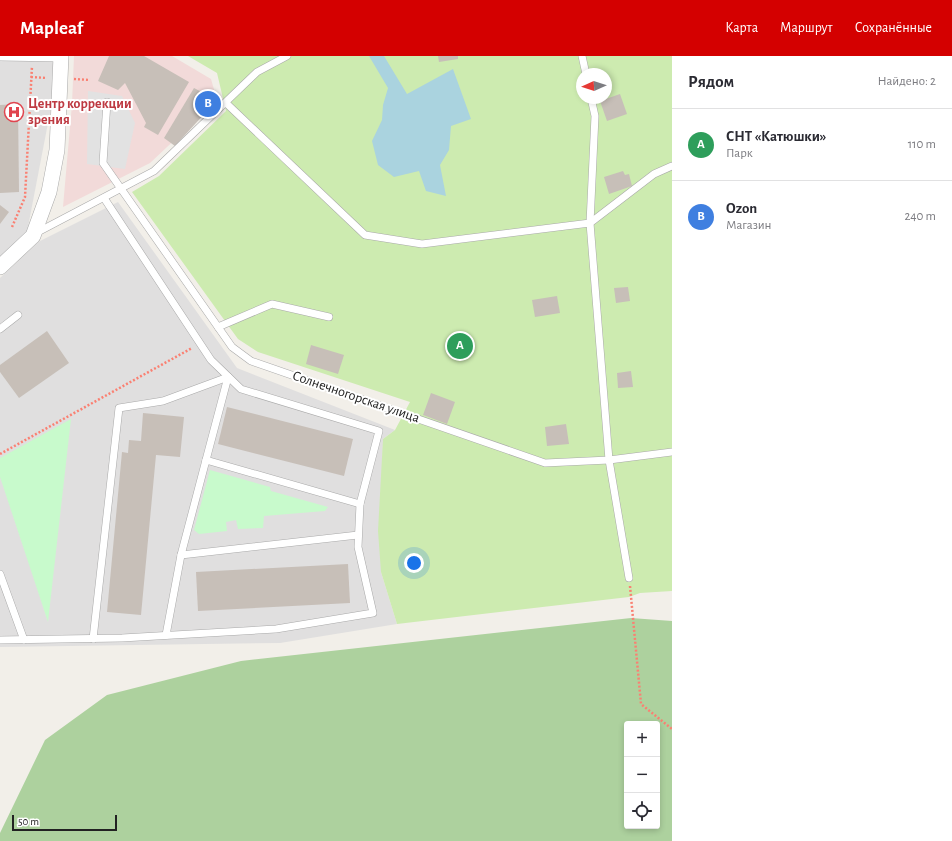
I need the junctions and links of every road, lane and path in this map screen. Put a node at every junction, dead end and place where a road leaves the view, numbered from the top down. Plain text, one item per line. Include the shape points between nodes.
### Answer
1 (287, 56) edge
2 (582, 56) edge
3 (0, 57) edge
4 (60, 57) edge
5 (32, 58) junction
6 (585, 68) edge
7 (107, 102) dead end
8 (226, 103) junction
9 (592, 104) edge
10 (672, 166) edge
11 (121, 190) junction
12 (104, 198) junction
13 (590, 223) junction
14 (12, 227) dead end
15 (33, 236) junction
16 (0, 267) edge
17 (18, 316) dead end
18 (329, 317) dead end
19 (218, 327) junction
20 (0, 329) edge
21 (200, 343) junction
22 (228, 377) junction
23 (672, 452) edge
24 (0, 454) edge
25 (206, 460) junction
26 (609, 460) junction
27 (360, 504) junction
28 (358, 536) junction
29 (181, 555) junction
30 (0, 574) edge
31 (629, 578) joint
32 (166, 635) junction
33 (93, 639) junction
34 (0, 640) edge
35 (24, 640) junction
36 (672, 729) edge

1 - 8 lane via 257,72
2 - 6 lane
3 - 5 lane
4 - 5 lane
4 - 15 street via 57,150 49,192
5 - 14 path via 25,197
7 - 11 lane, Солнечногорская улица via 103,163
8 - 11 lane via 154,171
8 - 13 lane via 365,235 422,244
9 - 13 lane via 595,116
10 - 13 lane via 654,174
11 - 12 lane
11 - 19 lane, Солнечногорская улица
12 - 15 lane
12 - 21 lane
13 - 26 lane
15 - 16 street
17 - 20 lane
18 - 19 lane via 272,304
19 - 26 lane, Солнечногорская улица via 232,347 251,361 545,463
21 - 22 lane via 211,360
21 - 24 path
22 - 25 lane
22 - 27 lane via 241,389 379,431
22 - 33 lane via 163,401 119,408
23 - 26 lane, Солнечногорская улица
25 - 27 lane
25 - 29 lane
26 - 31 lane
27 - 28 lane
28 - 29 lane
28 - 32 lane via 358,547 373,613 276,629
29 - 32 lane
30 - 35 lane
31 - 36 path via 641,704
32 - 33 lane
33 - 35 lane
34 - 35 lane

